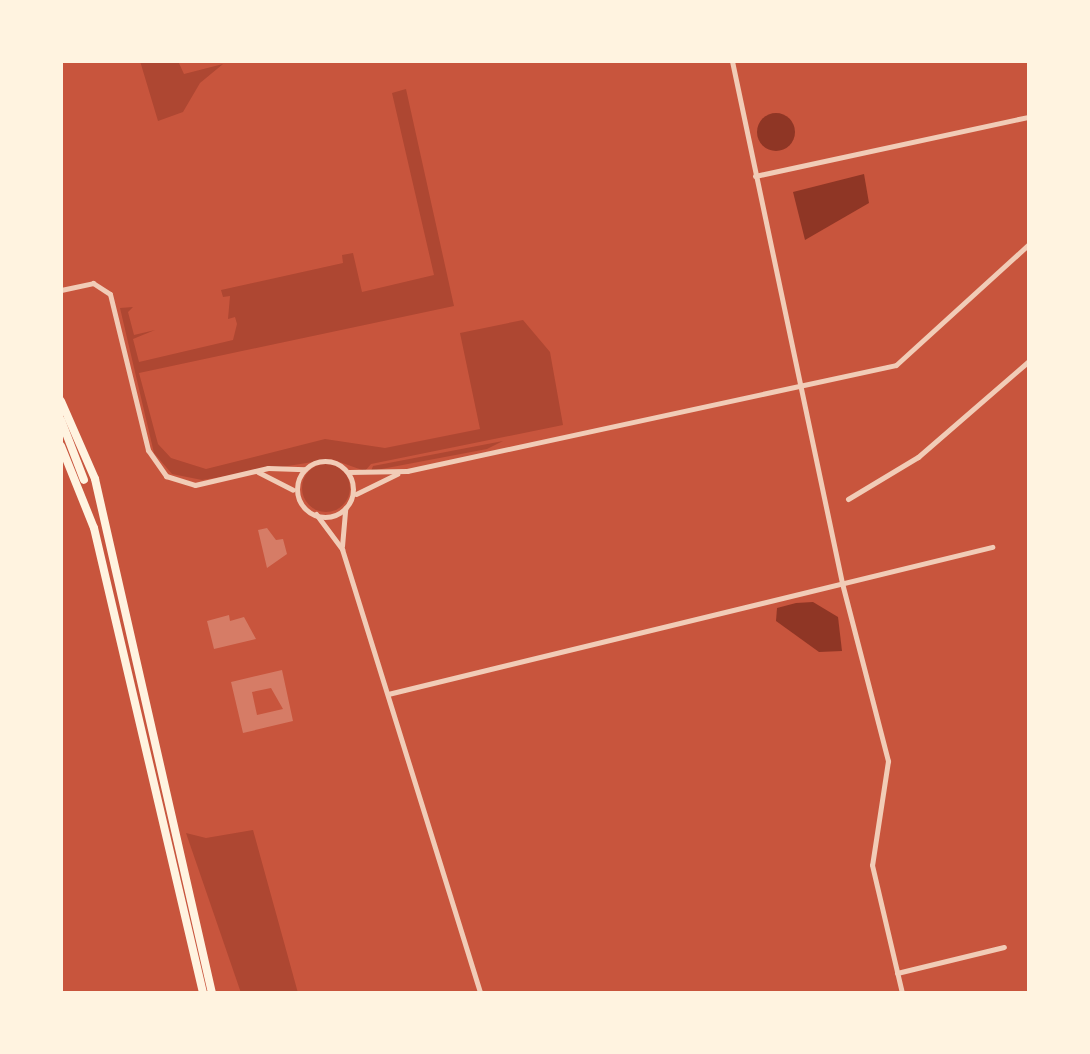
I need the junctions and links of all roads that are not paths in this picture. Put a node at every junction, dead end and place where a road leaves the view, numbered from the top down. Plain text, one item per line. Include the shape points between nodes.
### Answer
1 (732, 61) edge
2 (1029, 117) edge
3 (755, 176) junction
4 (1029, 244) edge
5 (61, 290) edge
6 (1029, 361) edge
7 (800, 387) junction
8 (61, 401) edge
9 (61, 420) edge
10 (61, 446) edge
11 (305, 469) junction
12 (349, 471) junction
13 (407, 471) junction
14 (255, 472) junction
15 (293, 490) junction
16 (354, 496) junction
17 (848, 499) dead end
18 (345, 508) junction
19 (316, 514) junction
20 (94, 528) junction
21 (992, 547) dead end
22 (342, 549) junction
23 (842, 583) junction
24 (388, 694) junction
25 (1004, 947) dead end
26 (897, 973) junction
27 (203, 993) edge
28 (212, 993) edge
29 (480, 993) edge
30 (902, 993) edge

1 - 3 street
2 - 3 street
3 - 7 street
4 - 7 street via 895,365
5 - 14 street via 93,283 110,294 148,450 161,471 195,485
6 - 17 street via 918,457
7 - 13 street
7 - 23 street
8 - 28 main road via 95,479
9 - 20 main road via 81,465
10 - 20 main road
11 - 12 street via 331,464
11 - 14 street
11 - 15 street
12 - 13 street
12 - 16 street
13 - 16 street
14 - 15 street
15 - 19 street via 299,504
16 - 18 street
18 - 19 street
18 - 22 street
19 - 22 street
20 - 27 main road
21 - 23 street
22 - 24 street
23 - 24 street
23 - 26 street via 888,761 872,865
24 - 29 street
25 - 26 street
26 - 30 street

